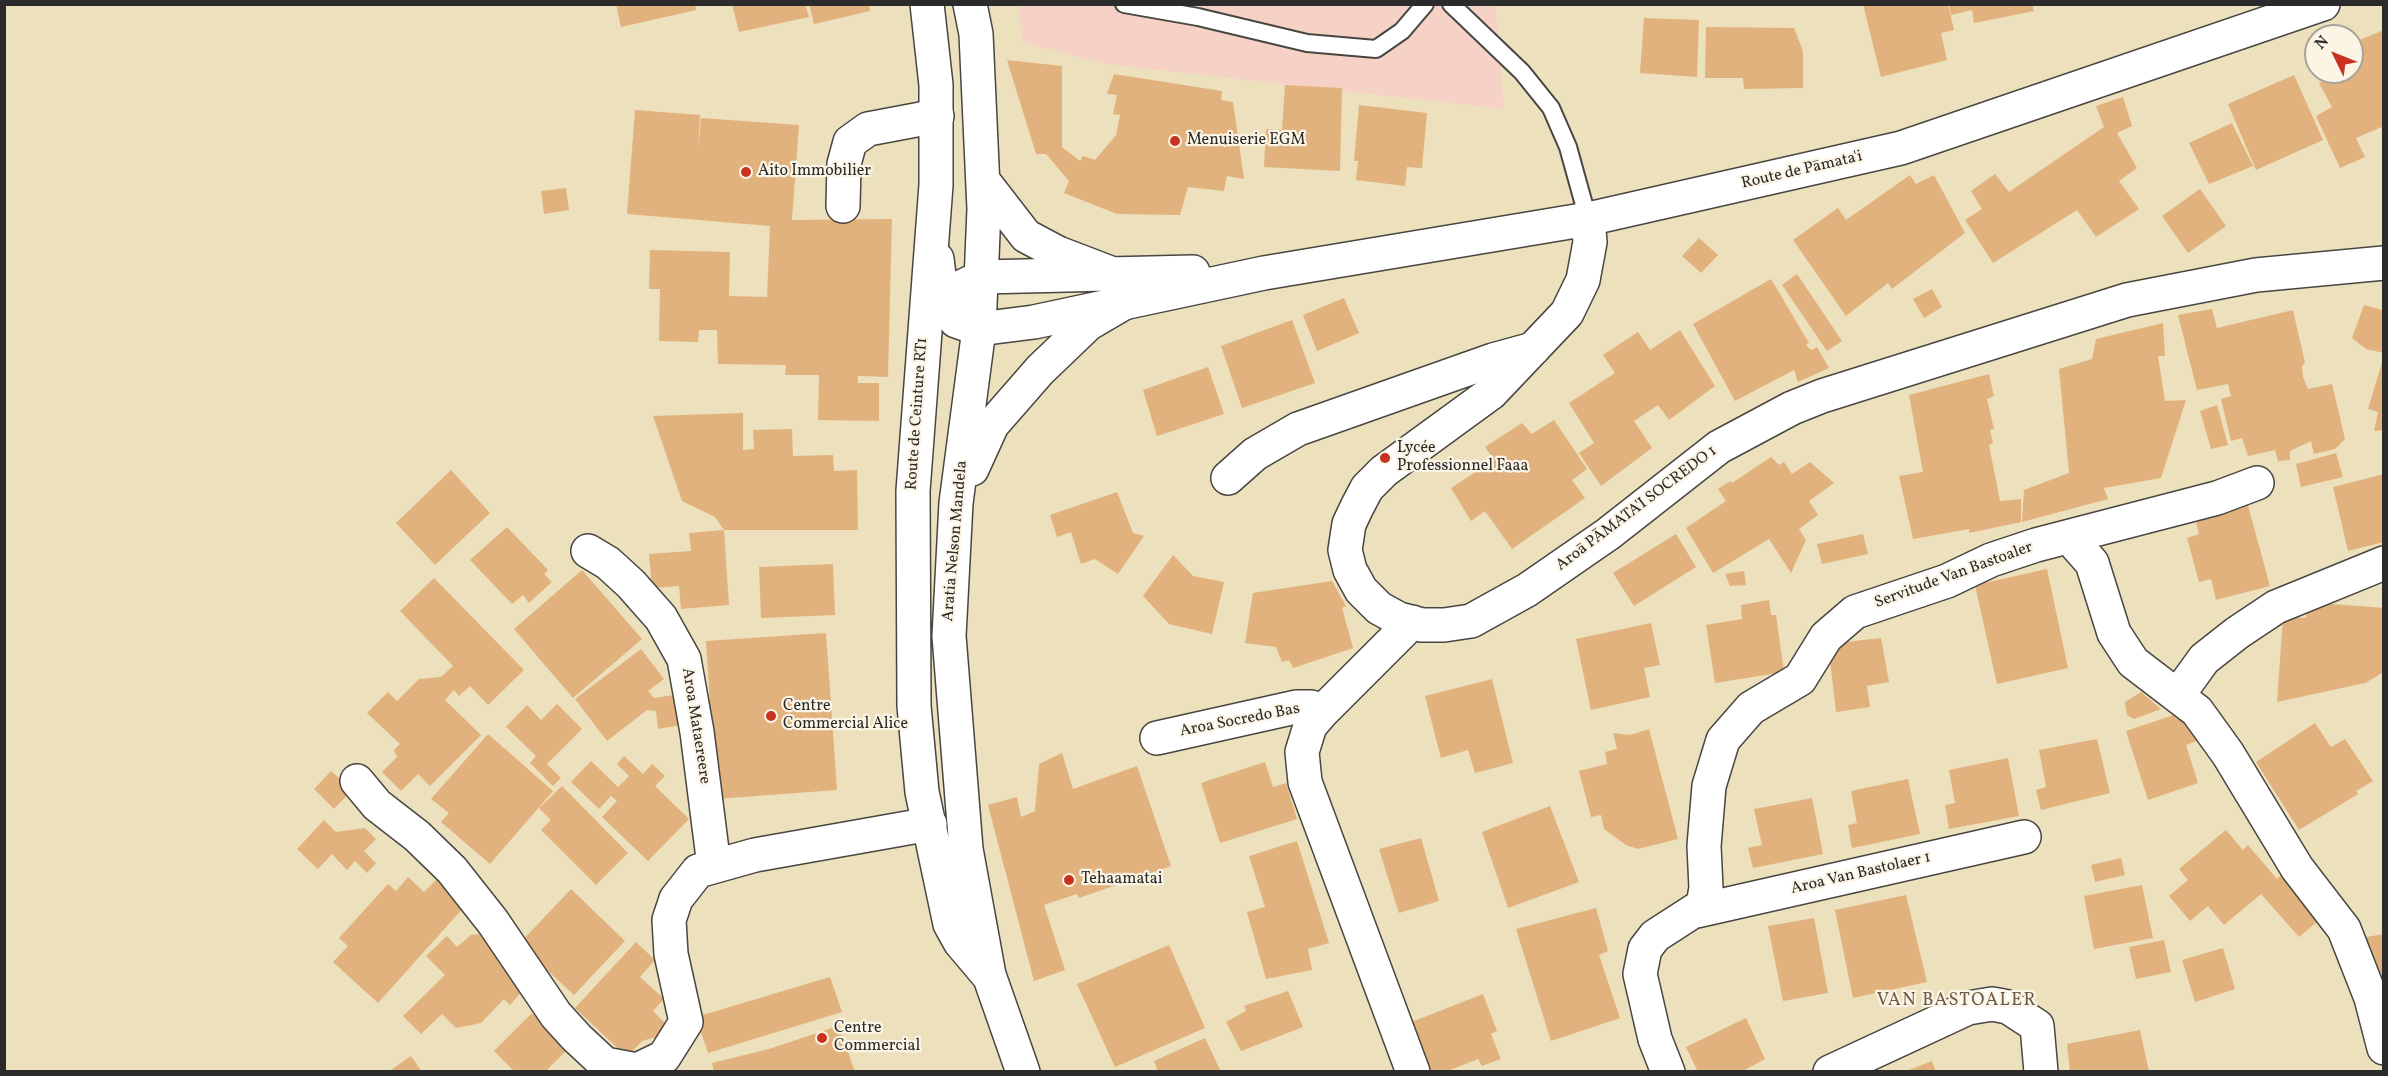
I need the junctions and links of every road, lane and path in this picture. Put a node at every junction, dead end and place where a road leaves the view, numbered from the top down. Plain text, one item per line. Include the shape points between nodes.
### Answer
1 (927, 4) edge
2 (970, 4) edge
3 (1124, 4) edge
4 (1425, 4) edge
5 (1451, 4) edge
6 (2323, 4) edge
7 (1197, 11) edge
8 (937, 116) junction
9 (985, 183) junction
10 (843, 206) dead end
11 (1588, 219) junction
12 (933, 225) junction
13 (2384, 263) edge
14 (982, 277) junction
15 (1121, 287) junction
16 (945, 303) junction
17 (979, 329) junction
18 (1533, 349) junction
19 (921, 365) junction
20 (1228, 478) dead end
21 (2257, 483) dead end
22 (956, 504) junction
23 (2069, 537) junction
24 (588, 551) dead end
25 (2384, 563) edge
26 (1412, 622) junction
27 (2178, 694) junction
28 (1323, 711) junction
29 (1157, 738) dead end
30 (357, 781) dead end
31 (930, 824) junction
32 (2024, 837) dead end
33 (714, 866) junction
34 (1697, 911) junction
35 (988, 975) junction
36 (2384, 1048) edge
37 (595, 1068) edge
38 (1023, 1071) edge
39 (1413, 1071) edge
40 (1668, 1071) edge
41 (1830, 1071) edge
42 (2041, 1071) edge

1 - 8 street, Route de Ceinture RT1
2 - 9 street, Aratia Nelson Mandela via 976,34
3 - 7 lane
4 - 7 lane via 1402,31 1376,49 1307,43
5 - 11 lane via 1522,72 1551,108 1568,147
6 - 11 street, Route de Pāmata'i via 1902,148
8 - 10 street via 868,129 850,142 844,164
8 - 12 street, Route de Ceinture RT1
9 - 14 street, Aratia Nelson Mandela
9 - 15 street via 1026,236
11 - 15 street, Route de Pāmata'i via 1264,273
11 - 18 street, Aroā PĀMATA'I SOCREDO 1 via 1590,242 1583,280 1567,313
12 - 16 street
12 - 19 street, Route de Ceinture RT1
13 - 26 street, Aroā PĀMATA'I SOCREDO 1 via 2256,275 2127,300 1822,396 1719,447 1608,534 1527,590 1471,621 1444,625
14 - 15 street
14 - 16 street via 959,285
14 - 17 street, Aratia Nelson Mandela
15 - 17 street via 1034,322
15 - 22 street via 1054,354 992,425
16 - 17 street via 956,321
16 - 19 street
17 - 22 street, Aratia Nelson Mandela
18 - 20 street via 1298,429 1255,454
18 - 26 street, Aroā PĀMATA'I SOCREDO 1 via 1491,393 1384,471 1367,488 1349,524 1345,550 1361,590 1379,608
19 - 31 street, Route de Ceinture RT1 via 913,491 912,639 918,759
21 - 23 street, Servitude Van Bastoaler via 2217,498
22 - 35 street, Aratia Nelson Mandela via 949,648 966,849
23 - 27 street via 2092,563 2114,633 2133,662
23 - 34 street, Servitude Van Bastoaler via 1991,560 1947,581 1855,612 1826,636 1800,679 1751,708 1723,740 1710,786 1704,846 1706,888 1703,905
24 - 33 street, Aroa Mataereere via 631,584 661,618 684,658
25 - 27 street via 2256,620 2204,659
26 - 28 street
27 - 36 street via 2198,711 2297,868 2344,929 2371,998
28 - 29 street, Aroa Socredo Bas via 1296,707
28 - 39 street via 1310,726 1302,752 1305,783
30 - 37 street via 377,805 452,870 494,922
31 - 33 street via 805,845
31 - 35 street, Route de Ceinture RT1 via 950,924
32 - 34 street, Aroa Van Bastolaer 1
33 - 37 street via 698,871 684,887 669,920 671,954 686,1022 664,1057 637,1070
34 - 40 street via 1655,936 1644,949 1640,974 1655,1039
35 - 38 street, Aratia Nelson Mandela
41 - 42 street via 1968,1008 1992,1004 2008,1007 2037,1026

